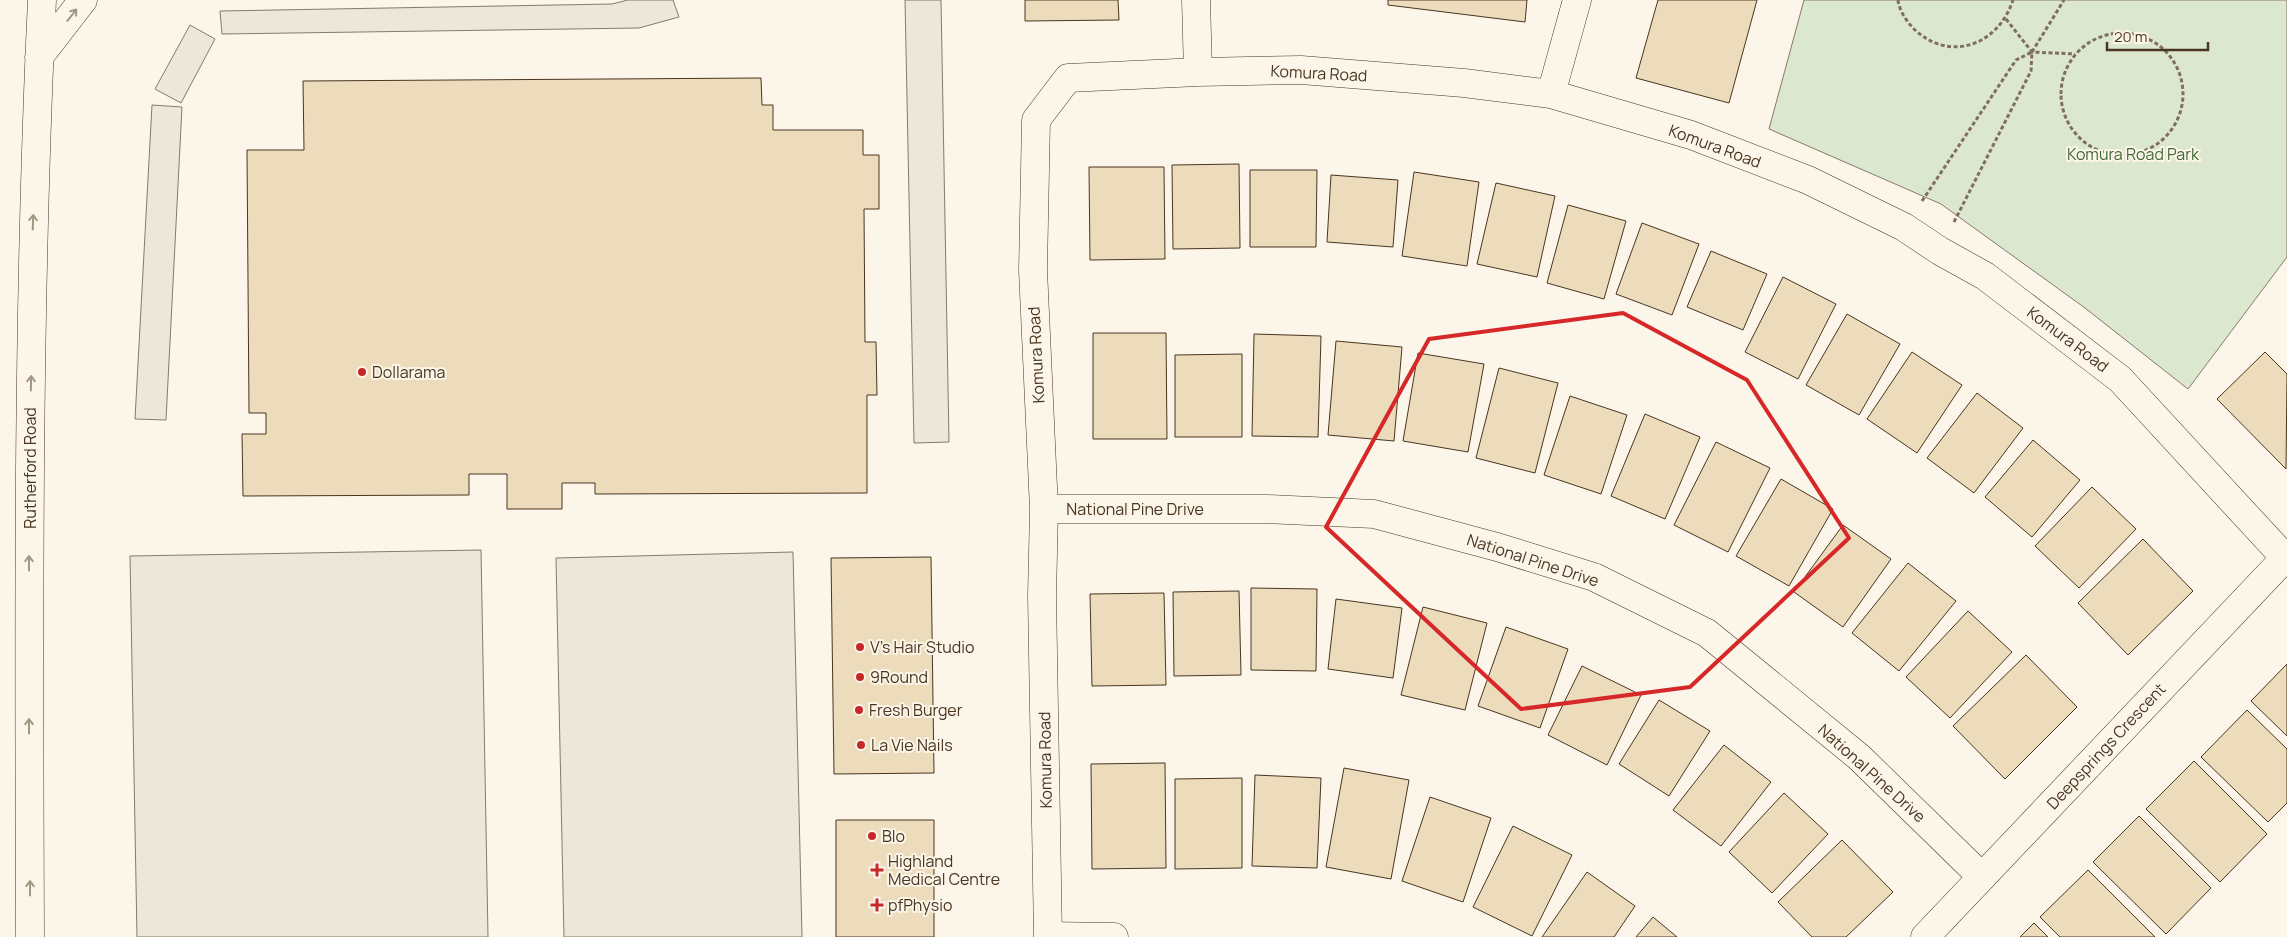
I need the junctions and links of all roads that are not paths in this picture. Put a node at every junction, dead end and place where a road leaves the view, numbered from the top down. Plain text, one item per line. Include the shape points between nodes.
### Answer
1 (42, 0) edge
2 (83, 0) edge
3 (1196, 0) edge
4 (1577, 0) edge
5 (39, 57) junction
6 (1198, 72) junction
7 (1551, 94) junction
8 (1044, 509) junction
9 (2286, 558) edge
10 (1982, 876) junction
11 (30, 937) edge
12 (1048, 937) edge
13 (1114, 937) edge
14 (1925, 937) edge

1 - 5 street, Rutherford Road
5 -> 2 street
3 - 6 street
4 - 7 street
11 -> 5 street, Rutherford Road via 31,290
6 - 7 street, Komura Road via 1301,70 1464,83
6 - 8 street, Komura Road via 1068,78 1036,120 1033,270
7 - 9 street, Komura Road via 1691,135 1808,180 1904,227 1985,276 2120,379
8 - 10 street, National Pine Drive via 1267,509 1374,514 1497,547 1594,578 1707,633 1859,758
8 - 12 street, Komura Road via 1042,596
9 - 10 street, Deepsprings Crescent
10 - 14 street, Deepsprings Crescent
12 - 13 street

